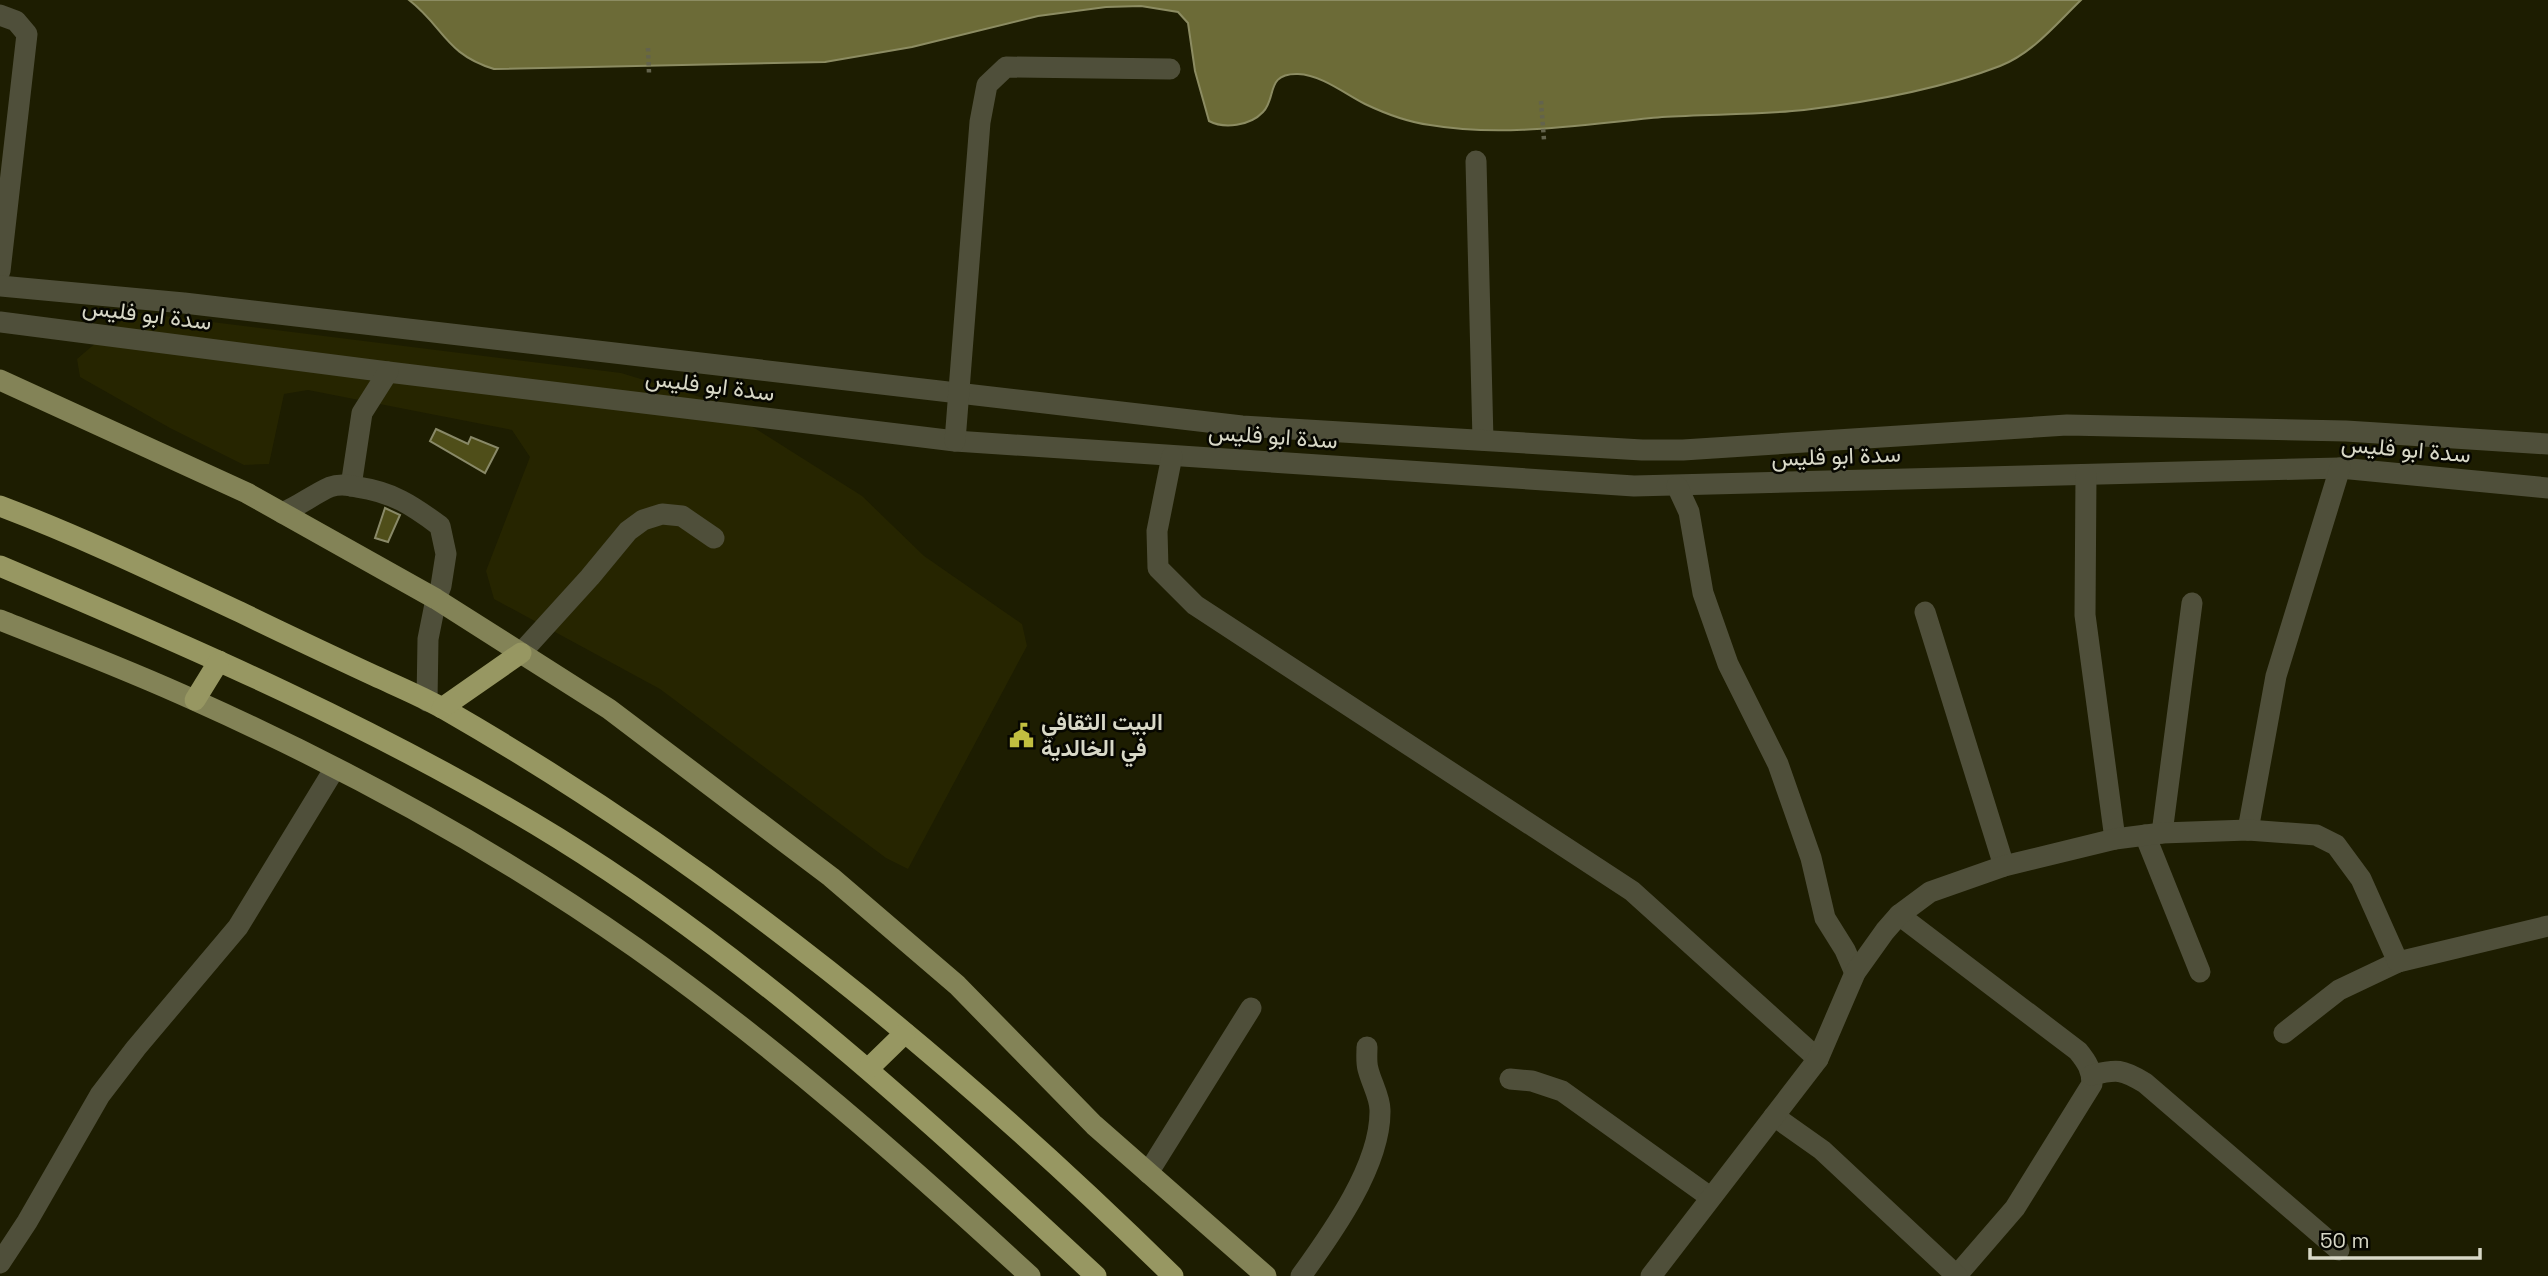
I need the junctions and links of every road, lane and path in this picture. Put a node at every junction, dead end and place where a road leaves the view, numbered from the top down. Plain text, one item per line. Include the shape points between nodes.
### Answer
1 (0, 15) edge
2 (648, 48) dead end
3 (1170, 69) dead end
4 (649, 73) dead end
5 (1541, 100) dead end
6 (1544, 140) dead end
7 (1476, 161) dead end
8 (0, 271) edge
9 (0, 286) edge
10 (0, 322) edge
11 (388, 372) junction
12 (0, 380) edge
13 (959, 393) junction
14 (1483, 440) junction
15 (955, 441) junction
16 (2548, 444) edge
17 (1172, 456) junction
18 (2340, 468) junction
19 (2086, 475) junction
20 (351, 486) junction
21 (1677, 486) junction
22 (2548, 488) edge
23 (0, 506) edge
24 (282, 513) junction
25 (714, 538) dead end
26 (0, 566) edge
27 (436, 598) junction
28 (2192, 603) dead end
29 (1925, 612) dead end
30 (0, 620) edge
31 (521, 653) junction
32 (219, 661) junction
33 (195, 700) junction
34 (434, 704) junction
35 (335, 768) junction
36 (2248, 830) junction
37 (2154, 834) junction
38 (2115, 839) junction
39 (2004, 866) junction
40 (1899, 915) junction
41 (2548, 926) edge
42 (2398, 962) junction
43 (2200, 972) dead end
44 (1855, 973) junction
45 (1251, 1008) dead end
46 (905, 1033) junction
47 (2284, 1033) dead end
48 (1367, 1047) dead end
49 (1818, 1059) junction
50 (868, 1069) junction
51 (2092, 1075) junction
52 (1510, 1079) dead end
53 (1774, 1116) junction
54 (1148, 1172) junction
55 (1710, 1197) junction
56 (2339, 1250) dead end
57 (0, 1263) edge
58 (1030, 1276) edge
59 (1097, 1276) edge
60 (1173, 1276) edge
61 (1266, 1276) edge
62 (1301, 1276) edge
63 (1651, 1276) edge
64 (1957, 1276) edge

1 - 8 street via 16,21 27,34
2 - 4 path
3 - 13 street via 1006,67 987,85 980,122
5 - 6 path
7 - 14 street
9 - 13 street, سدة ابو فليس via 184,303
10 - 11 street, سدة ابو فليس
11 - 15 street, سدة ابو فليس
11 - 20 street via 362,413
12 - 24 main road
13 - 14 street, سدة ابو فليس via 1242,426
13 - 15 street
14 - 16 street, سدة ابو فليس via 1683,450 2067,425 2346,430
15 - 17 street, سدة ابو فليس
17 - 21 street, سدة ابو فليس
17 - 49 street via 1157,530 1158,568 1195,605 1632,891
18 - 19 street, سدة ابو فليس
18 - 22 street, سدة ابو فليس
18 - 36 street via 2276,676
19 - 21 street, سدة ابو فليس
19 - 38 street via 2085,615
20 - 24 street via 333,485
20 - 27 street via 382,491 440,526 446,554
21 - 44 street via 1689,512 1703,593 1728,664 1777,764 1811,858 1825,918
23 - 34 highway via 60,528
24 - 27 main road
25 - 31 street via 682,516 662,514 643,520 628,530
26 - 32 highway
27 - 31 main road
27 - 34 street via 428,639
28 - 37 street
29 - 39 street
30 - 33 main road
31 - 34 highway
31 - 54 main road via 609,709 831,877 957,985 1094,1125
32 - 33 highway
32 - 50 highway via 416,756 560,839 759,979
33 - 35 main road
34 - 46 highway via 601,806 726,891
35 - 57 street via 238,927 100,1096
35 - 58 main road via 529,877 736,1021 834,1100
36 - 37 street
36 - 42 street via 2316,835 2336,845 2361,879
37 - 38 street
37 - 43 street
38 - 39 street
39 - 40 street via 1930,892
40 - 44 street
40 - 51 street via 2078,1051
41 - 42 street
42 - 47 street via 2339,990
44 - 49 street
45 - 54 street
46 - 50 highway
46 - 60 highway
48 - 62 street via 1367,1065 1380,1109 1375,1142 1332,1233
49 - 53 street
50 - 59 highway
51 - 56 street via 2115,1070 2145,1083
51 - 64 street via 2092,1084 2015,1208
52 - 55 street via 1563,1091
53 - 55 street
53 - 64 street via 1822,1150
54 - 61 main road
55 - 63 street

